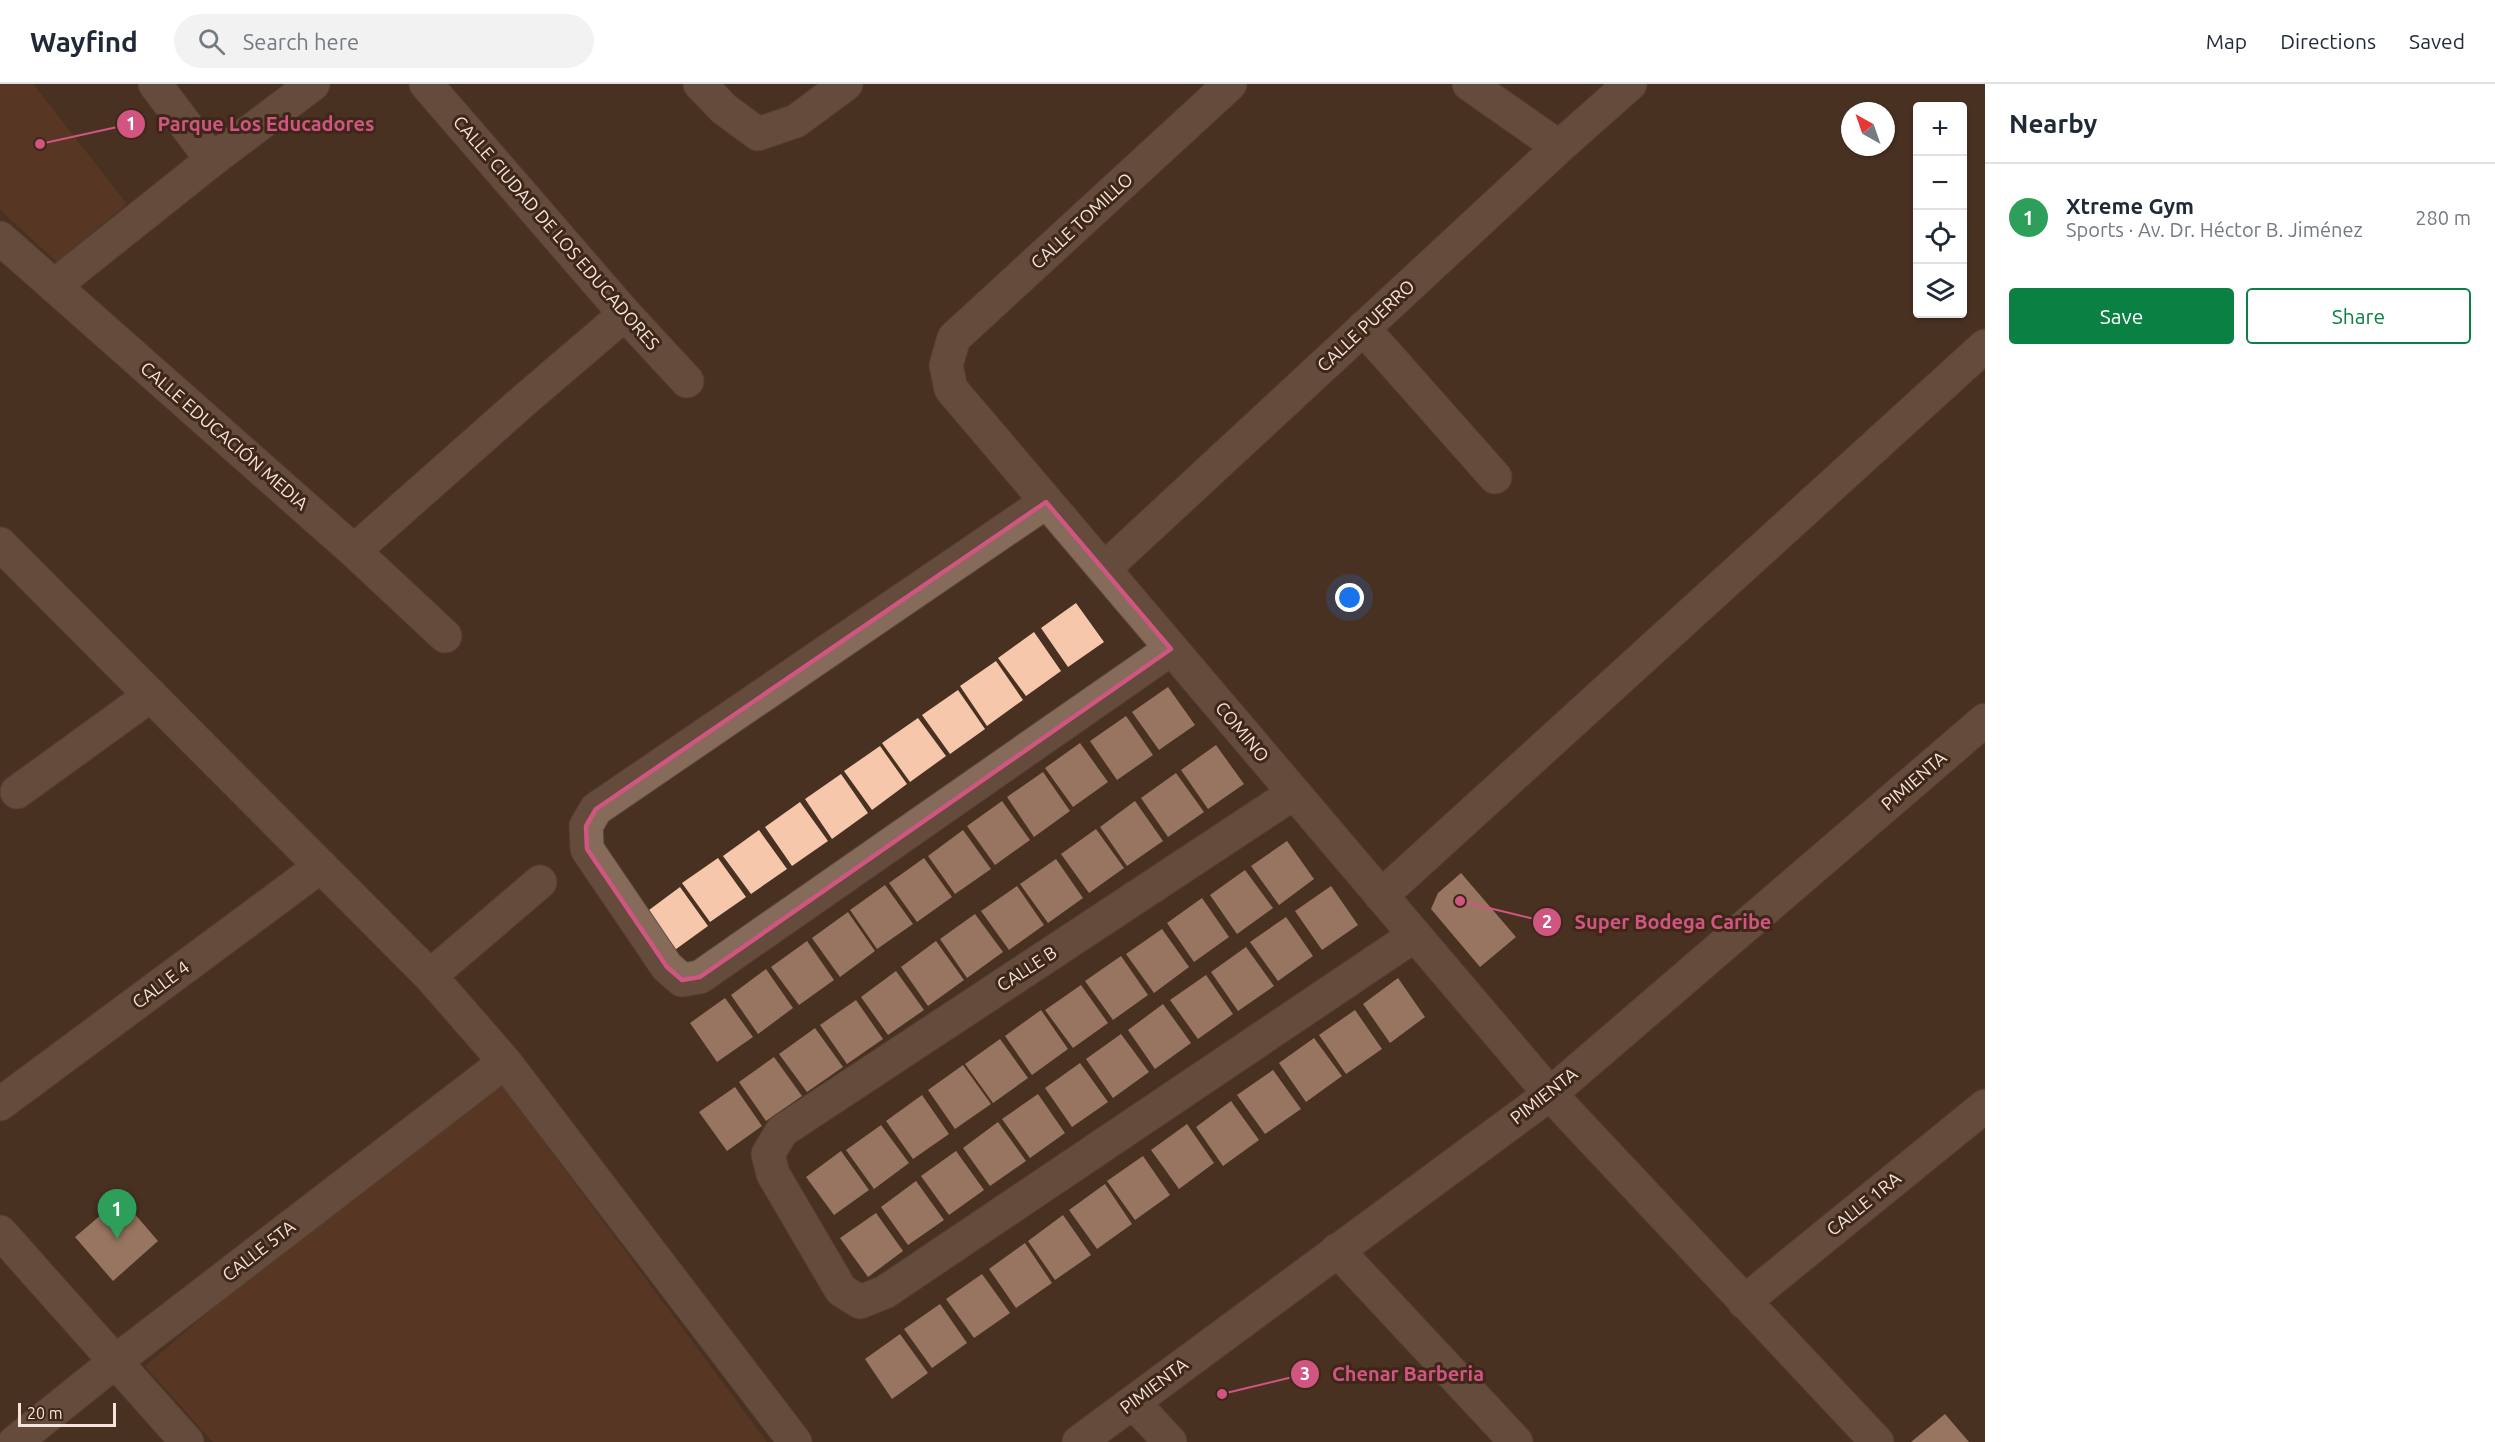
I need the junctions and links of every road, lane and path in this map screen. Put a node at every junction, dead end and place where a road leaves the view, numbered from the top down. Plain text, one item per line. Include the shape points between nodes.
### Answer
1 (155, 84) edge
2 (313, 84) edge
3 (426, 84) edge
4 (700, 84) edge
5 (846, 84) edge
6 (1230, 84) edge
7 (1469, 84) edge
8 (1630, 84) edge
9 (1559, 147) junction
10 (213, 160) junction
11 (0, 238) edge
12 (54, 286) junction
13 (625, 314) junction
14 (1363, 328) junction
15 (1985, 346) edge
16 (946, 365) joint
17 (687, 381) dead end
18 (1495, 477) dead end
19 (1046, 502) junction
20 (0, 544) edge
21 (354, 551) junction
22 (1104, 569) junction
23 (445, 636) dead end
24 (1172, 649) junction
25 (151, 695) junction
26 (1985, 720) edge
27 (17, 792) dead end
28 (1294, 793) junction
29 (321, 866) junction
30 (540, 882) dead end
31 (1381, 896) junction
32 (1415, 935) junction
33 (430, 976) junction
34 (505, 1062) junction
35 (1550, 1094) junction
36 (0, 1104) edge
37 (1985, 1106) edge
38 (0, 1232) edge
39 (1337, 1250) junction
40 (1744, 1302) junction
41 (116, 1361) junction
42 (1134, 1402) junction
43 (15, 1442) edge
44 (187, 1442) edge
45 (795, 1442) edge
46 (1079, 1442) edge
47 (1170, 1442) edge
48 (1516, 1442) edge
49 (1877, 1442) edge

1 - 10 street
2 - 10 street
3 - 13 street, CALLE CIUDAD DE LOS EDUCADORES
4 - 5 street via 724,109 758,134 796,122
6 - 16 street, CALLE TOMILLO via 954,338
7 - 9 street
8 - 9 street, CALLE PUERRO
9 - 14 street, CALLE PUERRO
10 - 12 street
11 - 12 street, CALLE EDUCACIÓN MEDIA
12 - 21 street, CALLE EDUCACIÓN MEDIA
13 - 17 street, CALLE CIUDAD DE LOS EDUCADORES
13 - 21 street
14 - 18 street
14 - 22 street, CALLE PUERRO
15 - 31 street
16 - 19 street, COMINO via 951,389
19 - 22 street, COMINO
19 - 24 street via 596,809 586,826 587,849 667,968 682,980 700,977
20 - 25 street
21 - 23 street, CALLE EDUCACIÓN MEDIA
22 - 24 street, COMINO
24 - 28 street, COMINO
25 - 27 street
25 - 29 street
26 - 35 street, PIMIENTA
28 - 31 street, COMINO
28 - 32 street, CALLE B via 782,1131 768,1154 773,1174 841,1290 860,1302 885,1292
29 - 33 street
29 - 36 street, CALLE 4
30 - 33 street
31 - 32 street, COMINO
32 - 35 street, COMINO
33 - 34 street
34 - 41 street, CALLE 5TA
34 - 45 street
35 - 39 street, PIMIENTA
35 - 40 street, COMINO
37 - 40 street, CALLE 1RA
38 - 41 street
39 - 42 street, PIMIENTA
39 - 48 street
40 - 49 street, COMINO
41 - 43 street, CALLE 5TA
41 - 44 street
42 - 46 street, PIMIENTA
42 - 47 street

